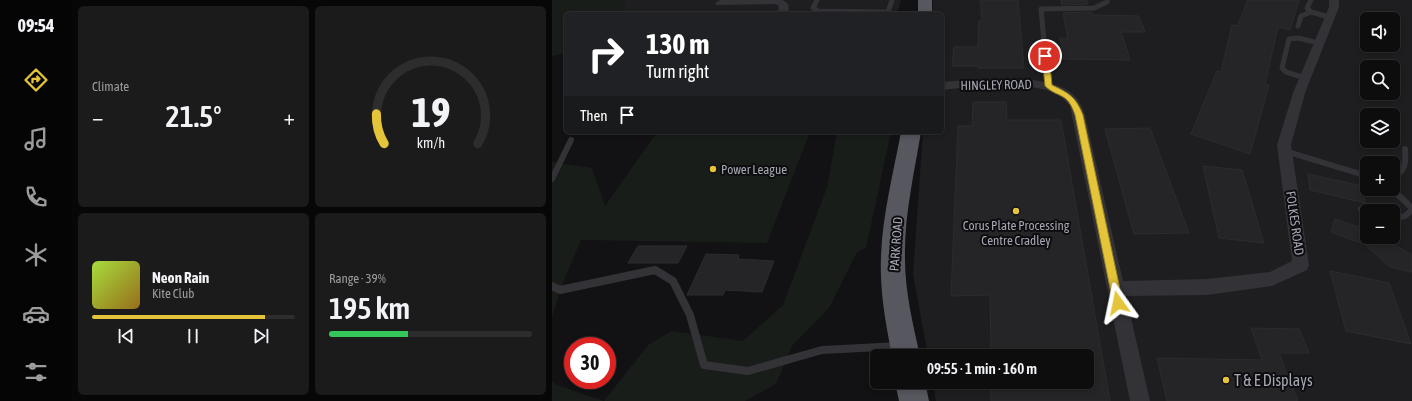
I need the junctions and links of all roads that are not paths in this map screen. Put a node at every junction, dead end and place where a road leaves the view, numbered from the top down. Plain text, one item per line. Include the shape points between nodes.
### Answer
1 (817, 0) edge
2 (892, 0) edge
3 (925, 0) edge
4 (1106, 0) edge
5 (1311, 0) edge
6 (1334, 0) edge
7 (720, 1) edge
8 (736, 11) dead end
9 (781, 12) edge
10 (924, 12) edge
11 (1311, 12) junction
12 (1329, 18) junction
13 (1298, 26) dead end
14 (1319, 43) junction
15 (1305, 78) junction
16 (944, 86) edge
17 (1048, 86) junction
18 (911, 134) edge
19 (571, 140) dead end
20 (1404, 149) dead end
21 (1285, 151) junction
22 (1360, 174) edge
23 (1400, 174) edge
24 (552, 179) edge
25 (1399, 196) edge
26 (1412, 209) edge
27 (1400, 217) edge
28 (552, 286) edge
29 (1115, 289) junction
30 (905, 349) edge
31 (870, 351) edge
32 (911, 389) edge
33 (914, 401) edge
34 (1140, 401) edge

1 - 2 lane via 815,10 835,12 888,12
3 - 10 highway
4 - 17 lane via 1107,2 1094,8 1040,9
5 - 11 lane via 1307,8
6 - 12 street, FOLKES ROAD
7 - 8 street
7 - 9 street via 777,1 783,4 784,10
11 - 12 lane
11 - 13 lane via 1301,16
12 - 14 street, FOLKES ROAD
14 - 15 street, FOLKES ROAD
14 - 15 lane via 1298,38 1289,39 1282,68 1286,72
15 - 21 street, FOLKES ROAD via 1284,145
16 - 17 street, HINGLEY ROAD
17 - 29 street, HINGLEY ROAD via 1065,94 1075,104 1079,115
18 - 30 highway, PARK ROAD via 893,254 896,302
19 - 24 lane
20 - 23 lane via 1406,163
21 - 22 lane
21 - 29 street, FOLKES ROAD via 1301,265 1272,279 1207,287
25 - 26 lane
26 - 27 lane via 1405,216
28 - 31 lane via 560,290 655,270 674,281 690,315 704,365 748,371 822,350
29 - 34 street, HINGLEY ROAD
32 - 33 highway

